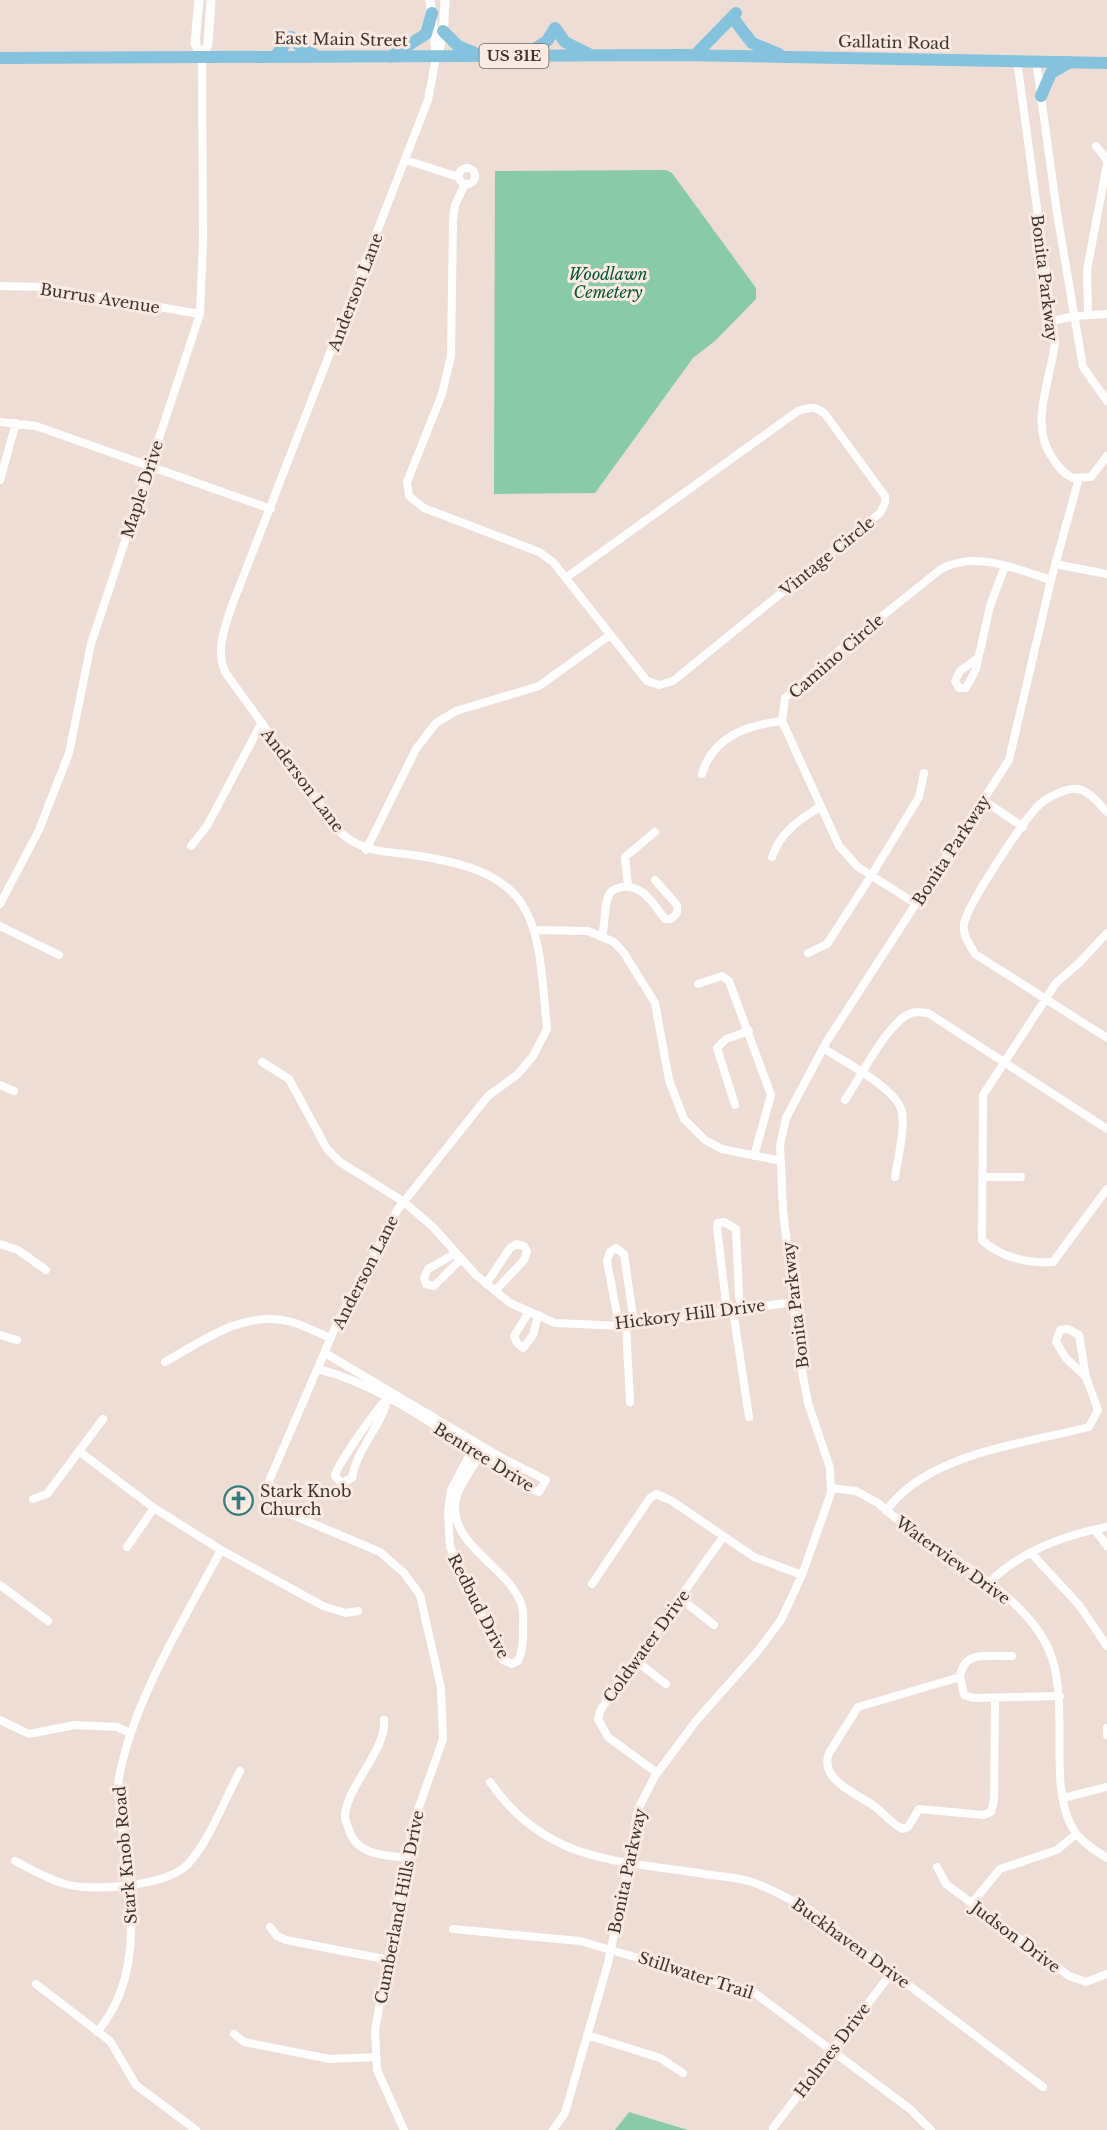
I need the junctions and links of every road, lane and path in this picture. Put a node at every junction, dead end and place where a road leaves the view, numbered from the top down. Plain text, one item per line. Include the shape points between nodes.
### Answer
1 (199, 0) edge
2 (211, 0) edge
3 (430, 0) edge
4 (445, 0) edge
5 (432, 13) junction
6 (443, 31) junction
7 (276, 55) junction
8 (681, 55) joint
9 (695, 55) junction
10 (318, 56) junction
11 (523, 56) junction
12 (592, 56) junction
13 (390, 57) junction
14 (436, 57) junction
15 (484, 57) junction
16 (786, 57) junction
17 (0, 58) edge
18 (202, 58) junction
19 (1017, 60) junction
20 (1036, 60) junction
21 (1070, 62) junction
22 (1107, 63) edge
23 (1041, 96) junction
24 (1096, 146) dead end
25 (406, 160) junction
26 (1107, 162) edge
27 (458, 177) junction
28 (465, 184) junction
29 (0, 286) edge
30 (200, 314) junction
31 (1107, 314) edge
32 (1088, 315) junction
33 (1075, 316) junction
34 (1052, 321) junction
35 (1107, 401) edge
36 (0, 423) edge
37 (16, 423) junction
38 (1107, 456) edge
39 (150, 465) junction
40 (1078, 478) junction
41 (0, 480) edge
42 (272, 508) junction
43 (1055, 564) junction
44 (1005, 566) junction
45 (1107, 574) edge
46 (567, 577) junction
47 (1051, 580) junction
48 (610, 635) junction
49 (978, 658) dead end
50 (782, 721) junction
51 (261, 724) junction
52 (924, 773) dead end
53 (702, 774) dead end
54 (983, 800) junction
55 (821, 806) junction
56 (1107, 812) edge
57 (1023, 827) junction
58 (655, 832) dead end
59 (191, 846) dead end
60 (366, 850) junction
61 (772, 857) dead end
62 (871, 876) junction
63 (656, 880) dead end
64 (628, 886) junction
65 (0, 904) edge
66 (916, 904) junction
67 (0, 926) edge
68 (534, 930) junction
69 (602, 935) junction
70 (1106, 935) edge
71 (808, 953) dead end
72 (59, 955) dead end
73 (698, 984) dead end
74 (1048, 998) junction
75 (750, 1031) junction
76 (1107, 1038) edge
77 (824, 1048) junction
78 (1005, 1061) junction
79 (262, 1062) dead end
80 (862, 1074) junction
81 (0, 1084) edge
82 (14, 1091) dead end
83 (844, 1100) dead end
84 (735, 1105) dead end
85 (1107, 1129) edge
86 (754, 1156) junction
87 (781, 1161) junction
88 (896, 1177) dead end
89 (983, 1177) junction
90 (1021, 1177) dead end
91 (1107, 1190) edge
92 (404, 1202) junction
93 (0, 1244) edge
94 (459, 1256) junction
95 (46, 1270) dead end
96 (486, 1284) junction
97 (495, 1291) junction
98 (794, 1302) junction
99 (743, 1308) junction
100 (730, 1310) junction
101 (626, 1325) junction
102 (0, 1335) edge
103 (331, 1338) junction
104 (17, 1341) dead end
105 (325, 1353) junction
106 (165, 1362) dead end
107 (318, 1369) junction
108 (1086, 1377) junction
109 (388, 1398) junction
110 (630, 1402) dead end
111 (749, 1417) dead end
112 (103, 1419) dead end
113 (472, 1450) junction
114 (80, 1452) junction
115 (480, 1455) junction
116 (268, 1481) joint
117 (831, 1488) junction
118 (33, 1499) dead end
119 (154, 1508) junction
120 (886, 1511) junction
121 (1107, 1527) edge
122 (1095, 1530) junction
123 (723, 1537) junction
124 (1107, 1546) edge
125 (127, 1547) dead end
126 (221, 1550) junction
127 (1032, 1554) junction
128 (802, 1575) junction
129 (592, 1584) dead end
130 (988, 1584) junction
131 (0, 1585) edge
132 (680, 1598) junction
133 (358, 1611) dead end
134 (48, 1621) dead end
135 (714, 1625) dead end
136 (1107, 1646) edge
137 (1012, 1656) dead end
138 (635, 1660) junction
139 (960, 1677) junction
140 (666, 1683) dead end
141 (1060, 1696) junction
142 (995, 1698) junction
143 (0, 1720) edge
144 (384, 1720) dead end
145 (1107, 1728) edge
146 (130, 1733) junction
147 (1107, 1735) edge
148 (240, 1771) dead end
149 (657, 1773) junction
150 (490, 1782) dead end
151 (1107, 1787) edge
152 (1063, 1798) junction
153 (1076, 1834) junction
154 (406, 1858) junction
155 (1107, 1858) edge
156 (15, 1861) dead end
157 (629, 1863) junction
158 (937, 1867) dead end
159 (128, 1885) junction
160 (972, 1903) junction
161 (270, 1927) dead end
162 (453, 1929) dead end
163 (611, 1948) junction
164 (389, 1960) junction
165 (892, 1972) junction
166 (1107, 1974) edge
167 (36, 1984) dead end
168 (97, 2032) junction
169 (234, 2034) dead end
170 (587, 2035) junction
171 (833, 2050) junction
172 (376, 2057) junction
173 (682, 2073) dead end
174 (1043, 2087) dead end
175 (773, 2128) dead end
176 (196, 2130) edge
177 (404, 2130) edge
178 (553, 2130) edge
179 (931, 2130) edge

1 - 18 street via 195,43
2 - 18 street via 208,44
3 - 5 street
4 - 6 street
5 - 13 main road via 426,34
5 - 14 street
6 - 14 street
6 - 15 main road via 459,46
7 - 10 main road, East Main Street / US 31E
7 - 10 main road via 291,37 302,49
7 - 18 main road, East Main Street / US 31E
8 - 9 main road, Gallatin Road / US 31E
8 - 12 main road, East Main Street / US 31E
9 - 16 main road, Gallatin Road / US 31E
9 - 16 main road via 736,18 752,43
10 - 13 main road, East Main Street / US 31E
11 - 12 main road, East Main Street / US 31E
11 - 12 main road via 547,41 555,28 565,42
11 - 15 main road, East Main Street / US 31E
13 - 14 main road, East Main Street / US 31E
14 - 15 main road, East Main Street / US 31E
14 - 25 street, Anderson Lane via 428,100
16 - 19 main road, Gallatin Road / US 31E
17 - 18 main road, East Main Street / US 31E
18 - 30 street, Maple Drive
19 - 20 main road, Gallatin Road / US 31E
19 - 34 street, Bonita Parkway
20 - 21 main road, Gallatin Road / US 31E
20 - 23 street, Bonita Parkway
21 - 22 main road, Gallatin Road / US 31E
21 - 23 main road via 1051,73
23 - 33 street, Bonita Parkway
24 - 26 street
25 - 27 street
25 - 42 street, Anderson Lane
26 - 32 street via 1087,270
27 - 28 street
27 - 28 street via 463,168 473,171 474,181
28 - 46 street, Vintage Circle via 455,205 453,221 453,341 448,370 407,491 424,508 538,552 560,567
29 - 30 street, Burrus Avenue via 42,286
30 - 39 street, Maple Drive
31 - 32 street
32 - 33 street
33 - 34 street
33 - 35 street, Bonita Parkway via 1083,367
34 - 40 street, Bonita Parkway via 1053,365 1040,424 1045,449 1067,476
36 - 37 street
37 - 39 street via 36,426
37 - 41 street
38 - 40 street via 1091,477
39 - 42 street
39 - 65 street, Maple Drive via 91,644 69,753 39,830
40 - 43 street, Bonita Parkway
42 - 51 street, Anderson Lane via 225,626 220,660
43 - 45 street
43 - 47 street, Bonita Parkway
44 - 47 street, Camino Circle
44 - 49 street via 990,606
44 - 50 street, Camino Circle via 974,560 954,562 941,569 785,698
46 - 48 street, Vintage Circle
46 - 48 street, Vintage Circle via 806,408 825,414 883,490 885,502 880,513 673,681 659,685 647,681
47 - 54 street, Bonita Parkway via 1009,760
48 - 60 street via 539,686 456,711 436,723 420,741
50 - 53 street via 751,725 731,735 705,763
50 - 55 street, Camino Circle
51 - 59 street via 207,826
51 - 60 street, Anderson Lane via 325,815 351,842
52 - 62 street via 919,797
54 - 57 street
54 - 66 street, Bonita Parkway
55 - 61 street via 789,827 777,841
55 - 62 street, Camino Circle via 838,846
56 - 57 street via 1086,792 1077,789 1038,806
57 - 74 street via 973,900 964,925 966,939 975,954
58 - 64 street via 625,857
60 - 68 street, Anderson Lane via 436,859 473,869 503,883 526,907
62 - 66 street, Camino Circle
62 - 71 street via 827,944
63 - 64 street via 677,905 677,913 671,919 665,919 642,891
64 - 69 street via 610,892
66 - 77 street, Bonita Parkway
67 - 72 street
68 - 69 street
68 - 92 street, Anderson Lane via 540,946 547,1029 542,1042 518,1074 488,1096
69 - 86 street via 624,953 655,1003 669,1080 684,1119 705,1140 722,1149
70 - 74 street via 1056,982
73 - 75 street via 726,977
74 - 76 street
74 - 78 street
75 - 84 street via 717,1048
75 - 86 street via 771,1095
77 - 80 street
77 - 87 street, Bonita Parkway via 786,1118
78 - 80 street via 918,1011 906,1015 885,1038
78 - 85 street
78 - 89 street via 983,1095
79 - 92 street, Hickory Hill Drive via 289,1079 327,1149 340,1162
80 - 83 street
80 - 88 street via 899,1102 902,1113
81 - 82 street
86 - 87 street
87 - 98 street, Bonita Parkway
89 - 90 street
89 - 91 street via 982,1240 994,1251 1038,1263 1053,1262
92 - 94 street, Hickory Hill Drive
92 - 103 street, Anderson Lane
93 - 95 street via 18,1250
94 - 94 street via 428,1269 426,1284 434,1286
94 - 96 street, Hickory Hill Drive
96 - 97 street, Hickory Hill Drive
96 - 97 street via 510,1248 524,1246 524,1260
97 - 101 street, Hickory Hill Drive via 510,1303 555,1323
98 - 99 street, Hickory Hill Drive
98 - 117 street, Bonita Parkway via 808,1403 830,1468
99 - 100 street, Hickory Hill Drive
99 - 100 street via 735,1229 724,1222 717,1228
100 - 101 street, Hickory Hill Drive
100 - 111 street
101 - 101 street via 607,1261 616,1248 624,1254
101 - 110 street
102 - 104 street
103 - 105 street, Anderson Lane
103 - 106 street via 291,1322 252,1319
105 - 107 street, Anderson Lane
105 - 115 street, Bentree Drive via 546,1480 545,1485 539,1492 532,1490
107 - 109 street, Bentree Drive via 353,1378
107 - 116 street, Anderson Lane
108 - 108 street via 1079,1335 1068,1329 1060,1330 1058,1348
108 - 120 street via 1098,1410 1089,1427 945,1464 904,1488
109 - 109 street via 385,1411 355,1462 352,1478 341,1483 335,1476 343,1458 378,1406
109 - 113 street, Bentree Drive
112 - 114 street
113 - 115 street, Bentree Drive
113 - 115 street, Redbud Drive via 451,1490 450,1547 503,1660 512,1664 518,1661 522,1648 523,1609 507,1578 472,1545 455,1517 455,1501
114 - 118 street via 47,1494
114 - 119 street
116 - 154 street, Cumberland Hills Drive via 279,1506 308,1523 380,1552 404,1573 420,1595 441,1688 444,1726
117 - 120 street, Waterview Drive via 856,1491
117 - 128 street, Bonita Parkway
119 - 125 street
119 - 126 street
120 - 130 street, Waterview Drive
121 - 122 street
122 - 124 street
122 - 127 street via 1076,1533
123 - 128 street via 754,1557
123 - 129 street via 656,1494 650,1497
123 - 132 street, Coldwater Drive
126 - 133 street via 323,1606
126 - 146 street, Stark Knob Road via 166,1653
127 - 130 street
127 - 136 street via 1079,1605
128 - 149 street, Bonita Parkway via 776,1627
130 - 141 street, Waterview Drive via 1017,1606 1041,1636 1049,1650
131 - 134 street
132 - 135 street
132 - 138 street, Coldwater Drive
137 - 139 street via 969,1658 963,1663
138 - 140 street
138 - 149 street, Coldwater Drive via 605,1700 598,1719 608,1737
139 - 142 street via 964,1695
139 - 142 street via 858,1707 827,1758 834,1779 903,1829 919,1809 983,1815 991,1812
141 - 142 street
141 - 152 street, Waterview Drive
143 - 146 street via 28,1734 75,1725 117,1727
144 - 154 street via 385,1731 345,1816 353,1841 362,1849
145 - 147 street
146 - 159 street, Stark Knob Road via 118,1780
148 - 159 street via 188,1864 164,1880
149 - 157 street, Bonita Parkway via 637,1811
150 - 157 street, Buckhaven Drive via 503,1802 549,1839 591,1856
151 - 152 street
152 - 153 street, Waterview Drive via 1066,1816
153 - 155 street, Waterview Drive
153 - 160 street via 1057,1850 1000,1869
154 - 164 street, Cumberland Hills Drive
156 - 159 street via 68,1885
157 - 163 street, Bonita Parkway
157 - 165 street, Buckhaven Drive via 748,1881 769,1889 811,1911
158 - 160 street, Judson Drive via 946,1884
159 - 168 street, Stark Knob Road via 132,1939 125,1986
160 - 166 street, Judson Drive via 1069,1976 1086,1982
161 - 164 street via 286,1940
162 - 163 street, Stillwater Trail via 580,1941
163 - 170 street, Bonita Parkway
163 - 171 street, Stillwater Trail via 752,1991
164 - 172 street, Cumberland Hills Drive via 375,2030
165 - 171 street, Holmes Drive
165 - 174 street, Buckhaven Drive
167 - 168 street
168 - 176 street via 119,2053 136,2085
169 - 172 street via 244,2042 330,2059
170 - 173 street via 660,2058
170 - 178 street, Bonita Parkway via 565,2114
171 - 175 street, Holmes Drive
171 - 179 street, Stillwater Trail
172 - 177 street, Cumberland Hills Drive via 377,2070

